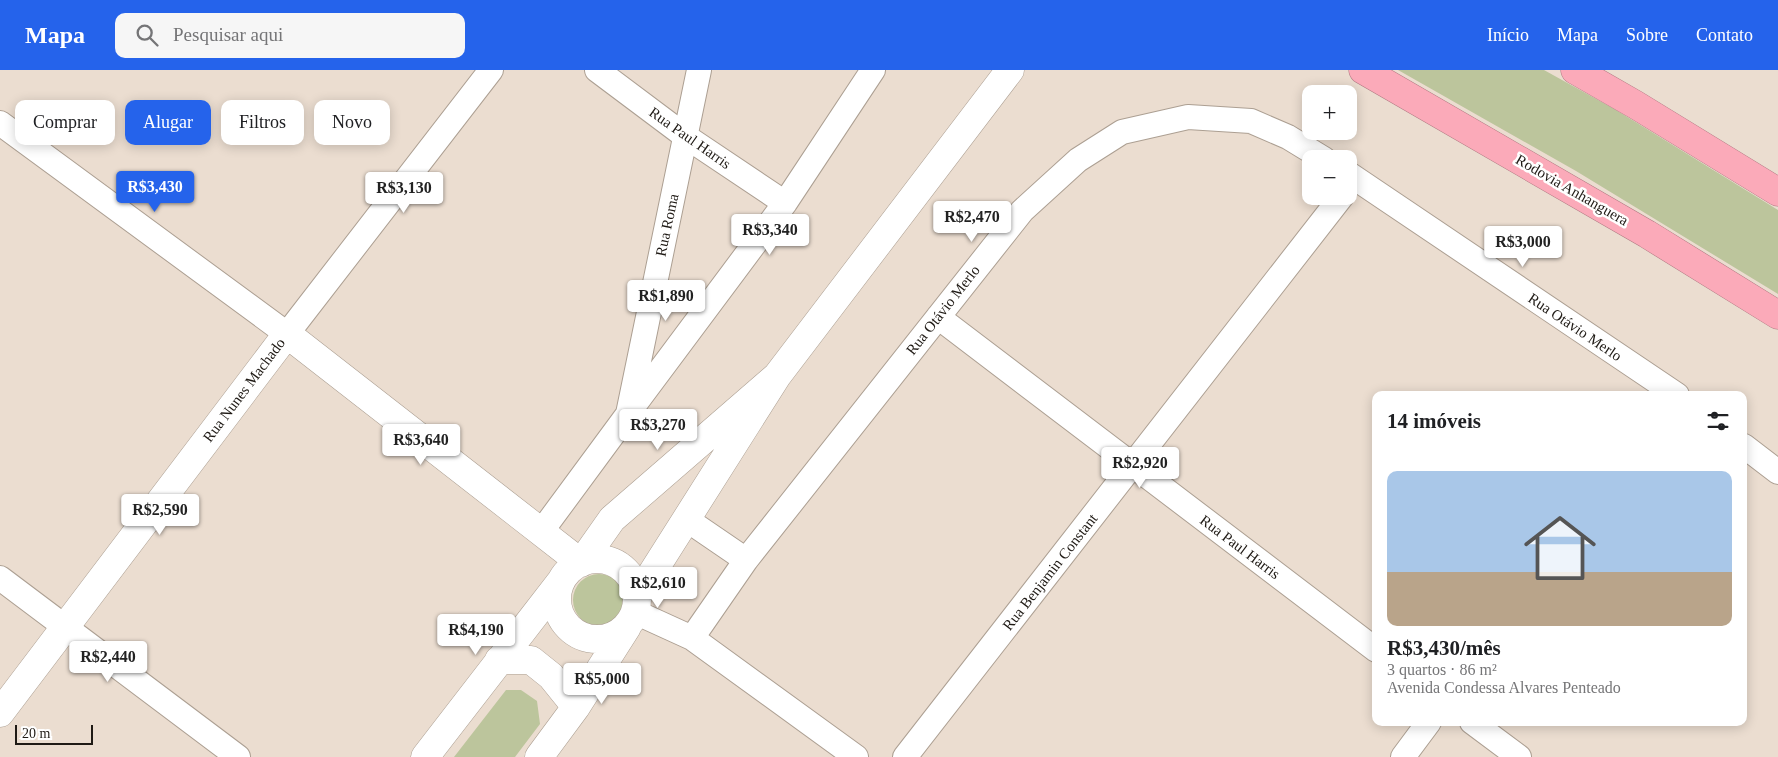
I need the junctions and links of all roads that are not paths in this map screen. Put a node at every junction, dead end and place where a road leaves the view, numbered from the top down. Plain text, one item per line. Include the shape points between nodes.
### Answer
1 (492, 70) edge
2 (597, 70) edge
3 (699, 70) edge
4 (873, 70) edge
5 (1010, 70) edge
6 (1363, 70) edge
7 (1575, 70) edge
8 (0, 123) edge
9 (685, 136) junction
10 (1309, 150) edge
11 (1357, 189) edge
12 (1778, 192) edge
13 (785, 203) junction
14 (1333, 205) edge
15 (1778, 315) edge
16 (938, 317) junction
17 (287, 334) junction
18 (777, 376) junction
19 (1670, 391) edge
20 (628, 414) junction
21 (1747, 448) edge
22 (1133, 466) junction
23 (1778, 472) edge
24 (686, 519) junction
25 (541, 532) junction
26 (746, 560) junction
27 (581, 563) junction
28 (0, 578) edge
29 (561, 581) junction
30 (633, 612) junction
31 (65, 626) junction
32 (692, 638) junction
33 (1372, 647) edge
34 (499, 660) junction
35 (576, 707) junction
36 (0, 713) edge
37 (1426, 726) edge
38 (1477, 726) edge
39 (238, 757) edge
40 (426, 757) edge
41 (539, 757) edge
42 (856, 757) edge
43 (905, 757) edge
44 (1403, 757) edge
45 (1520, 757) edge

1 - 17 street, Rua Nunes Machado
2 - 9 street, Rua Paul Harris
3 - 9 street, Rua Roma
4 - 13 street
5 - 18 street
6 - 15 highway, Rodovia Anhanguera via 1647,234
7 - 12 highway
8 - 17 street
9 - 13 street, Rua Paul Harris
9 - 20 street, Rua Roma
10 - 16 street, Rua Otávio Merlo via 1251,121 1188,117 1122,132 1078,160 1022,212
11 - 19 street, Rua Otávio Merlo
13 - 20 street
14 - 22 street, Rua Benjamin Constant
16 - 22 street, Rua Paul Harris
16 - 26 street, Rua Otávio Merlo
17 - 25 street
17 - 31 street, Rua Nunes Machado
18 - 24 street
18 - 27 street via 612,519
20 - 25 street, Rua Roma
21 - 23 street
22 - 33 street, Rua Paul Harris
22 - 43 street, Rua Benjamin Constant
24 - 26 street
24 - 30 street
25 - 27 street
26 - 32 street, Rua Otávio Merlo
27 - 29 street
27 - 30 street via 606,560 628,573 635,584
28 - 31 street
29 - 30 street via 557,593 562,618 580,636 605,639 616,634
29 - 34 street
30 - 32 street
30 - 35 street
31 - 36 street, Rua Nunes Machado
31 - 39 street
32 - 42 street
34 - 35 street via 531,660 551,676
34 - 40 street
35 - 41 street
37 - 44 street
38 - 45 street

